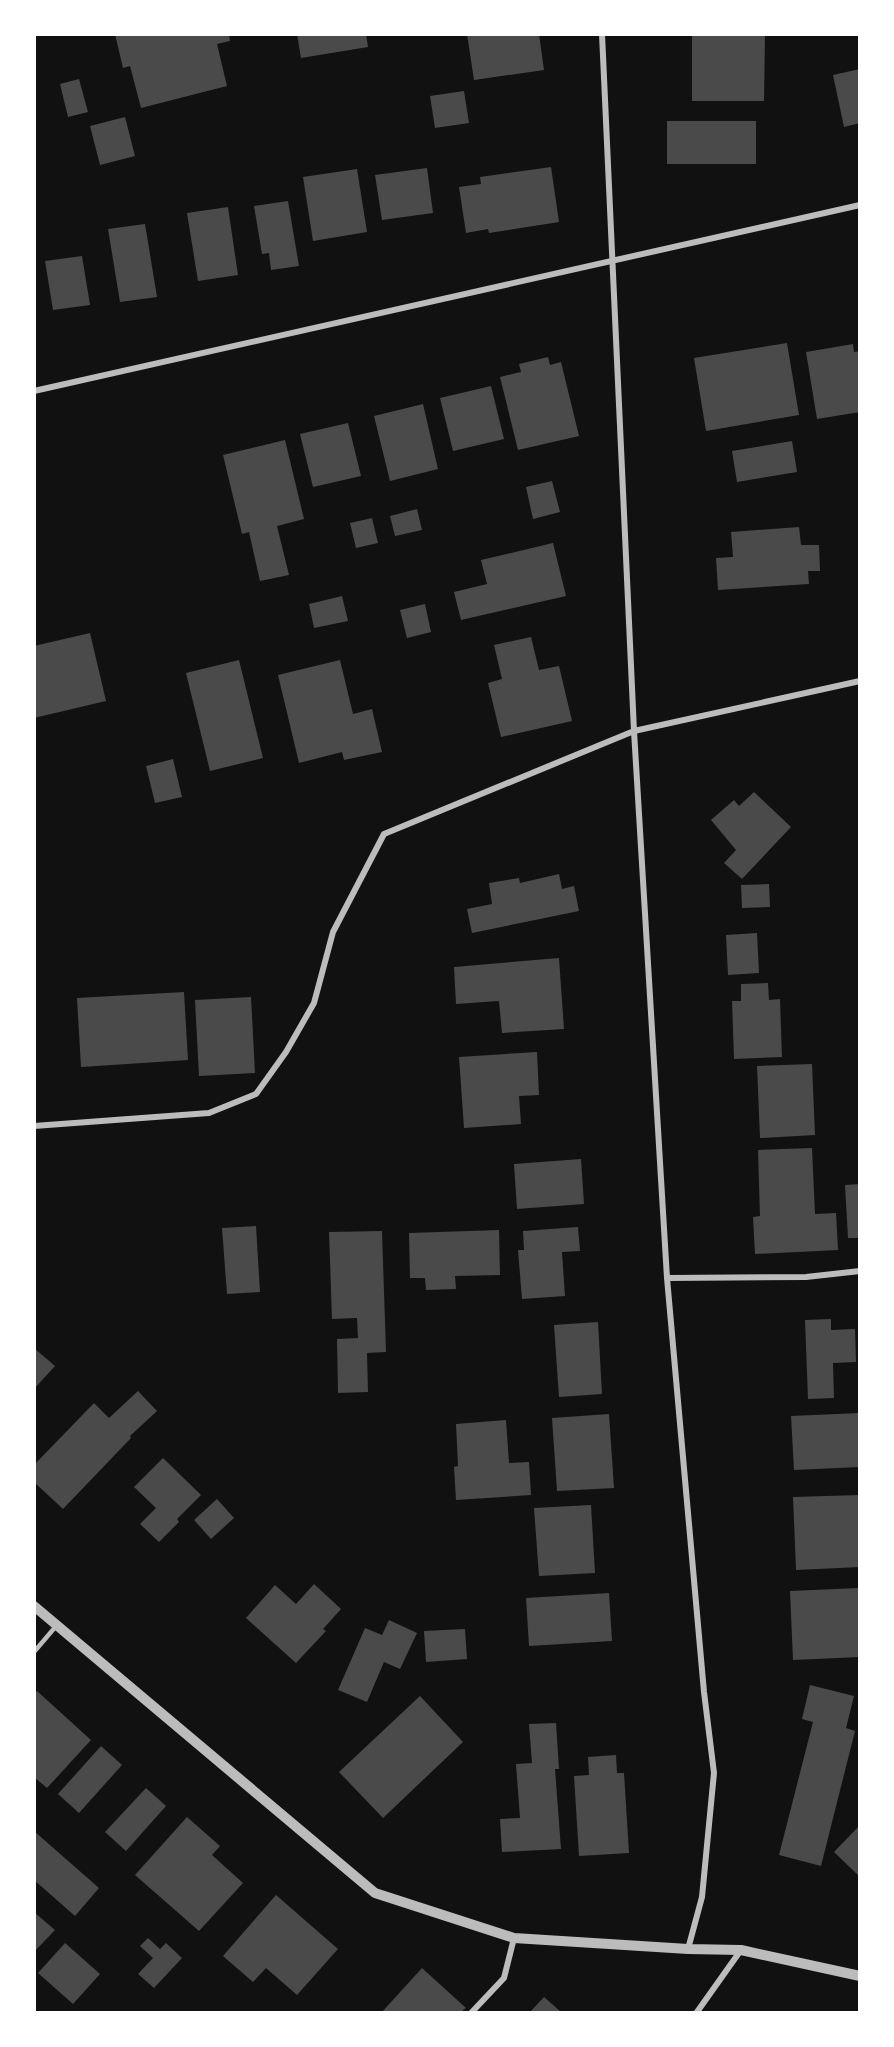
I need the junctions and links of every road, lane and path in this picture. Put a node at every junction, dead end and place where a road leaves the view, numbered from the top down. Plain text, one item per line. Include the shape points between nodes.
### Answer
1 (602, 34) edge
2 (860, 205) edge
3 (613, 262) junction
4 (34, 391) edge
5 (860, 681) edge
6 (634, 731) junction
7 (34, 1126) edge
8 (860, 1271) edge
9 (667, 1278) junction
10 (34, 1606) edge
11 (57, 1625) junction
12 (34, 1652) edge
13 (514, 1938) junction
14 (687, 1949) junction
15 (741, 1950) junction
16 (860, 1976) edge
17 (472, 2013) edge
18 (697, 2013) edge

1 - 3 street
2 - 3 street
3 - 4 street
3 - 6 street
5 - 6 street
6 - 7 street via 384,834 333,932 314,1003 256,1094 209,1113
6 - 9 street
8 - 9 street via 806,1277
9 - 14 street via 714,1773 702,1897
10 - 11 street
11 - 12 lane
11 - 13 street via 375,1893
13 - 14 street
13 - 17 street via 504,1978
14 - 15 street
15 - 16 street
15 - 18 street

